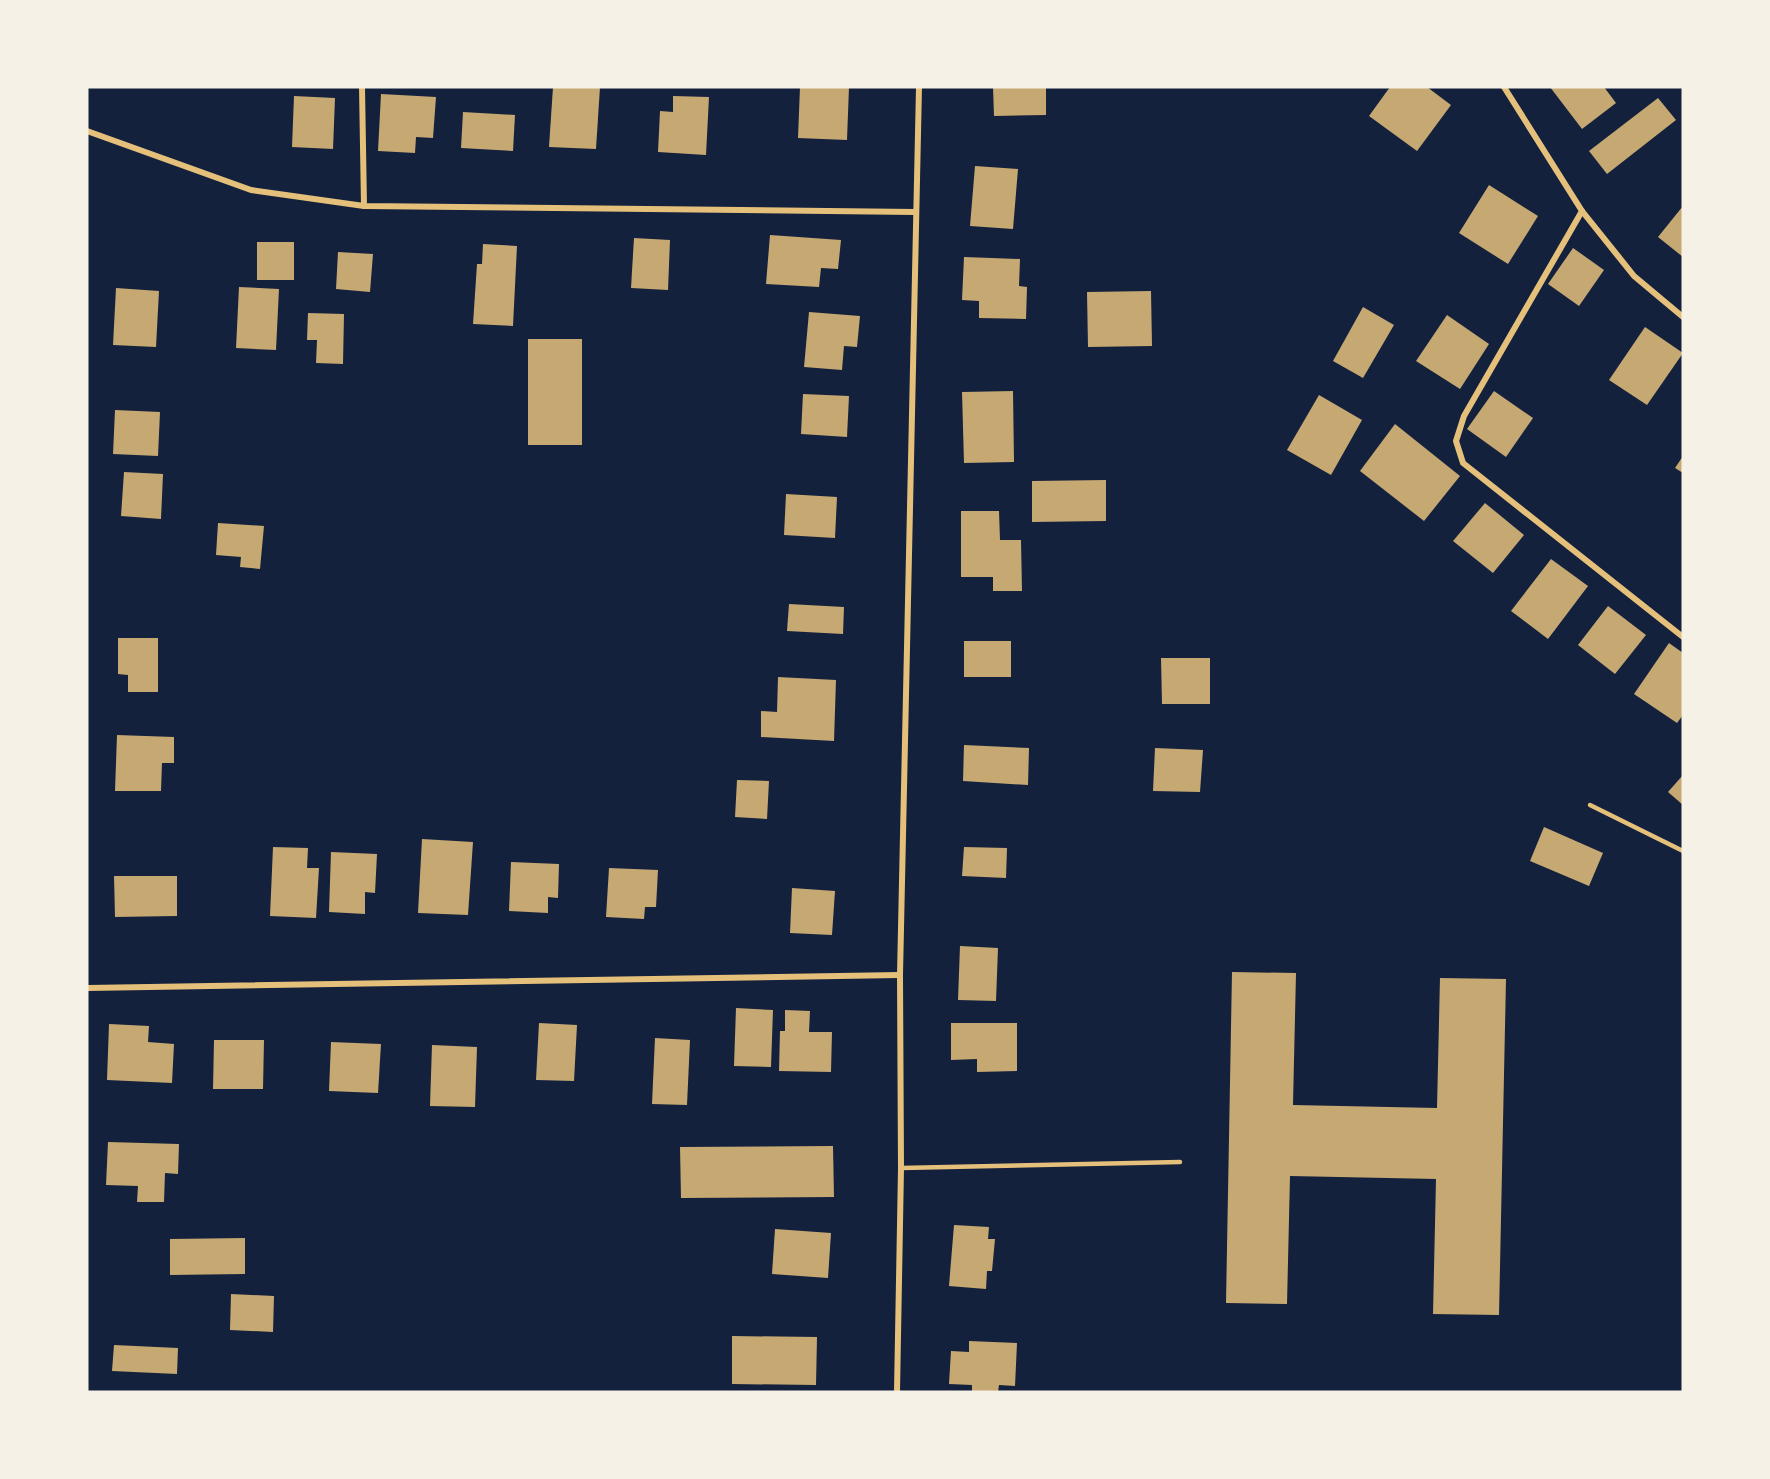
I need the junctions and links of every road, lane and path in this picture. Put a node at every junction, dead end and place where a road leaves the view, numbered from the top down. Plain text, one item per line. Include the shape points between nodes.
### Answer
1 (362, 87) edge
2 (920, 87) edge
3 (1504, 87) edge
4 (87, 131) edge
5 (364, 206) junction
6 (1582, 210) junction
7 (915, 212) junction
8 (1683, 317) edge
9 (1683, 637) edge
10 (1590, 805) dead end
11 (1683, 851) edge
12 (900, 975) junction
13 (87, 988) edge
14 (1180, 1162) dead end
15 (901, 1168) junction
16 (897, 1392) edge

1 - 5 street
2 - 7 street
3 - 6 street
4 - 5 street via 251,190
5 - 7 street
6 - 8 street via 1634,276
6 - 9 street via 1464,416 1456,441 1463,463
7 - 12 street
10 - 11 lane
12 - 13 street
12 - 15 street
14 - 15 lane
15 - 16 street

